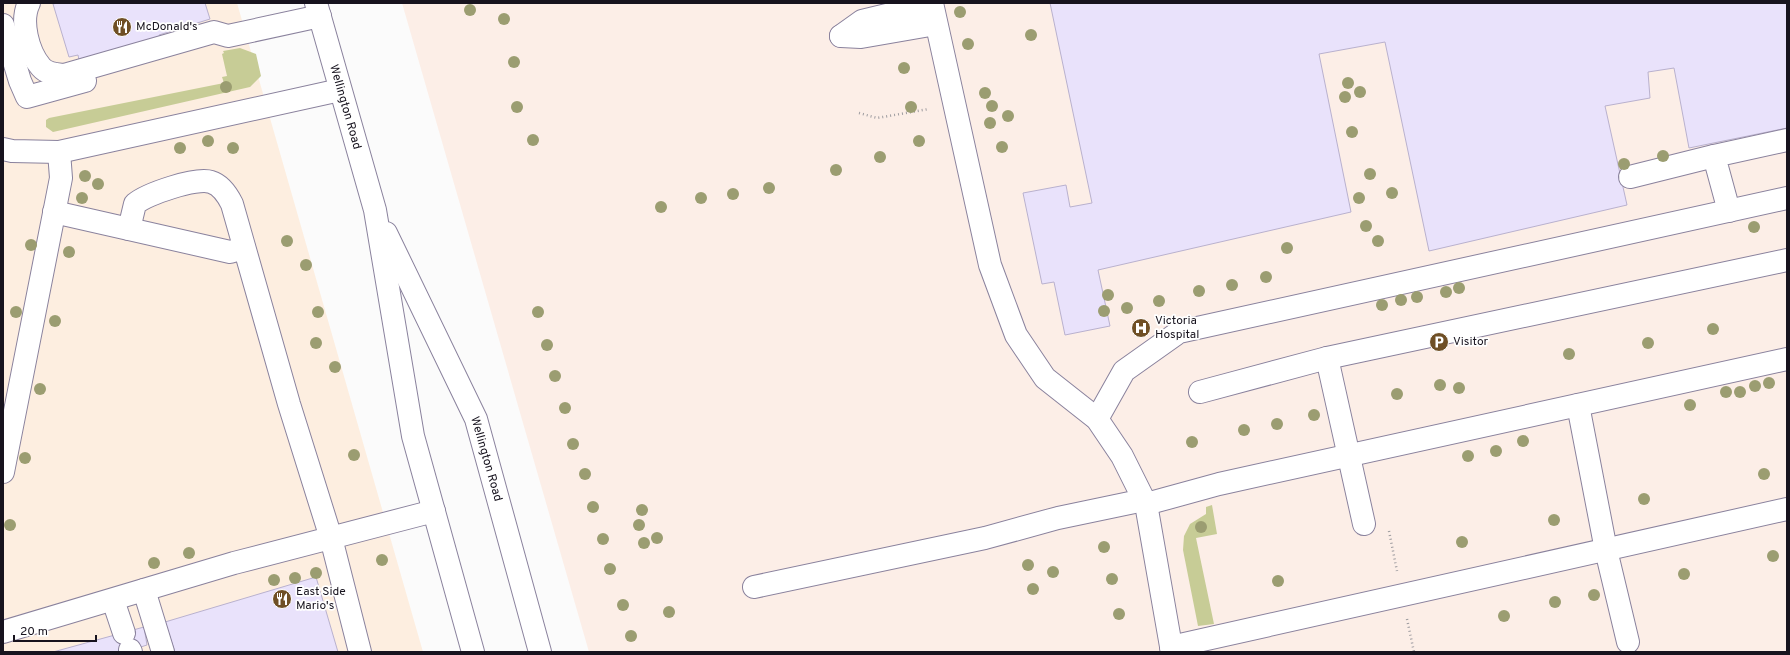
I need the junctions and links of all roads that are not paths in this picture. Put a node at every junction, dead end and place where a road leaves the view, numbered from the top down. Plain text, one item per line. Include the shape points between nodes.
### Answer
1 (29, 3) edge
2 (318, 9) edge
3 (933, 10) edge
4 (3, 24) edge
5 (228, 36) junction
6 (340, 90) junction
7 (1787, 140) edge
8 (3, 149) edge
9 (59, 152) junction
10 (1714, 156) junction
11 (1630, 177) dead end
12 (1787, 198) edge
13 (375, 210) junction
14 (1729, 211) junction
15 (54, 212) junction
16 (129, 229) junction
17 (244, 248) junction
18 (1787, 260) edge
19 (1327, 358) junction
20 (1787, 359) edge
21 (1200, 392) dead end
22 (1578, 405) junction
23 (1097, 419) junction
24 (1349, 455) junction
25 (3, 472) edge
26 (1145, 502) junction
27 (1787, 509) edge
28 (434, 511) junction
29 (1364, 524) dead end
30 (331, 538) junction
31 (1606, 550) junction
32 (754, 587) dead end
33 (144, 590) junction
34 (113, 600) junction
35 (3, 632) edge
36 (1628, 642) dead end
37 (128, 645) edge
38 (1171, 650) edge
39 (163, 652) edge
40 (360, 652) edge
41 (473, 652) edge
42 (540, 652) edge

1 - 5 main road via 26,10 26,36 41,67 50,73 64,75 214,32
2 - 5 main road
2 - 6 main road, Wellington Road
3 - 23 main road via 990,265 1016,334 1045,378
4 - 5 main road via 27,97 217,44
6 - 9 main road
6 - 13 main road, Wellington Road
7 - 10 main road
8 - 9 main road via 12,152
9 - 15 main road via 62,178
10 - 11 main road
10 - 14 main road
12 - 14 main road
13 - 28 main road, Wellington Road via 413,436
13 - 42 main road, Wellington Road via 476,419
14 - 23 main road via 1178,332 1124,371
15 - 16 main road
15 - 25 main road
16 - 17 main road via 230,252
16 - 17 main road via 135,204 140,199 192,182 211,182 230,200
17 - 30 main road
18 - 19 main road
19 - 21 main road
19 - 24 main road
20 - 22 main road
22 - 24 main road
22 - 31 main road
23 - 26 main road via 1122,456
24 - 26 main road
24 - 29 main road
26 - 32 main road via 1058,518 985,538
26 - 38 main road
27 - 31 main road
28 - 30 main road
28 - 41 main road, Wellington Road
30 - 33 main road
30 - 40 main road
31 - 36 main road
31 - 38 main road
33 - 34 main road
33 - 39 main road
34 - 35 main road
34 - 37 main road

